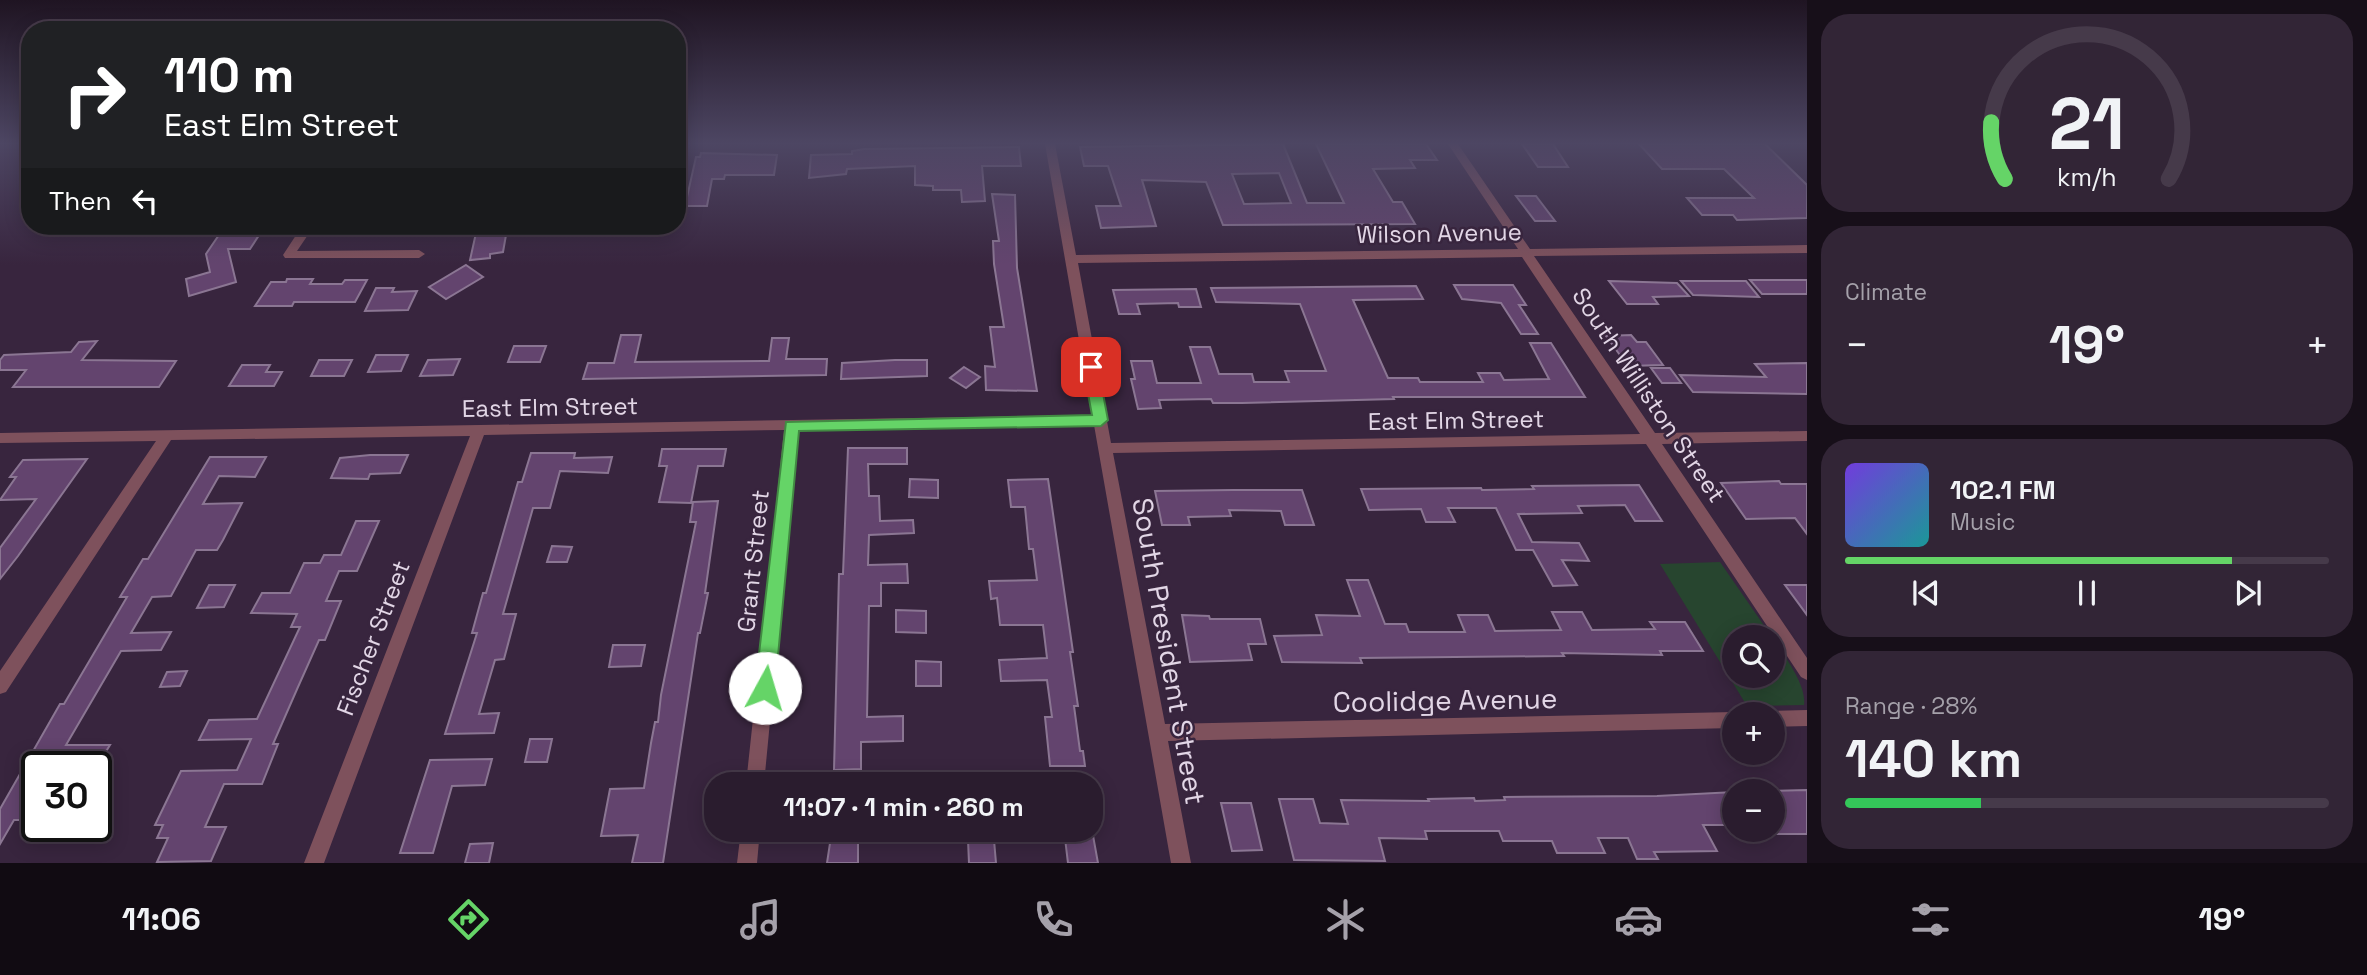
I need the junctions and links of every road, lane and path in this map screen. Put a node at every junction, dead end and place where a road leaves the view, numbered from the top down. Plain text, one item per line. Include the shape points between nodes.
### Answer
1 (1057, 184) edge
2 (1480, 184) edge
3 (302, 235) edge
4 (1807, 249) edge
5 (1526, 253) junction
6 (419, 254) dead end
7 (1071, 260) junction
8 (1101, 420) junction
9 (791, 426) junction
10 (478, 431) junction
11 (167, 435) junction
12 (1807, 436) edge
13 (0, 438) edge
14 (1651, 439) junction
15 (1106, 449) junction
16 (1807, 672) edge
17 (0, 686) edge
18 (1785, 719) edge
19 (1807, 719) edge
20 (1722, 720) edge
21 (1157, 733) junction
22 (756, 772) edge
23 (750, 842) edge
24 (314, 863) edge
25 (747, 863) edge
26 (1181, 863) edge

1 - 7 street
2 - 5 street, South Williston Street
3 - 6 street via 289,255
4 - 5 street, Wilson Avenue
5 - 7 street, Wilson Avenue
5 - 14 street, South Williston Street
7 - 8 street
8 - 9 street, East Elm Street
8 - 15 street, South President Street
9 - 10 street, East Elm Street
9 - 22 street, Grant Street
10 - 11 street, East Elm Street
10 - 24 street, Fischer Street
11 - 13 street, East Elm Street
11 - 17 street
12 - 14 street, East Elm Street
14 - 15 street, East Elm Street
14 - 16 street, South Williston Street
15 - 21 street, South President Street
18 - 19 street
20 - 21 street, Coolidge Avenue
21 - 26 street, South President Street
23 - 25 street

